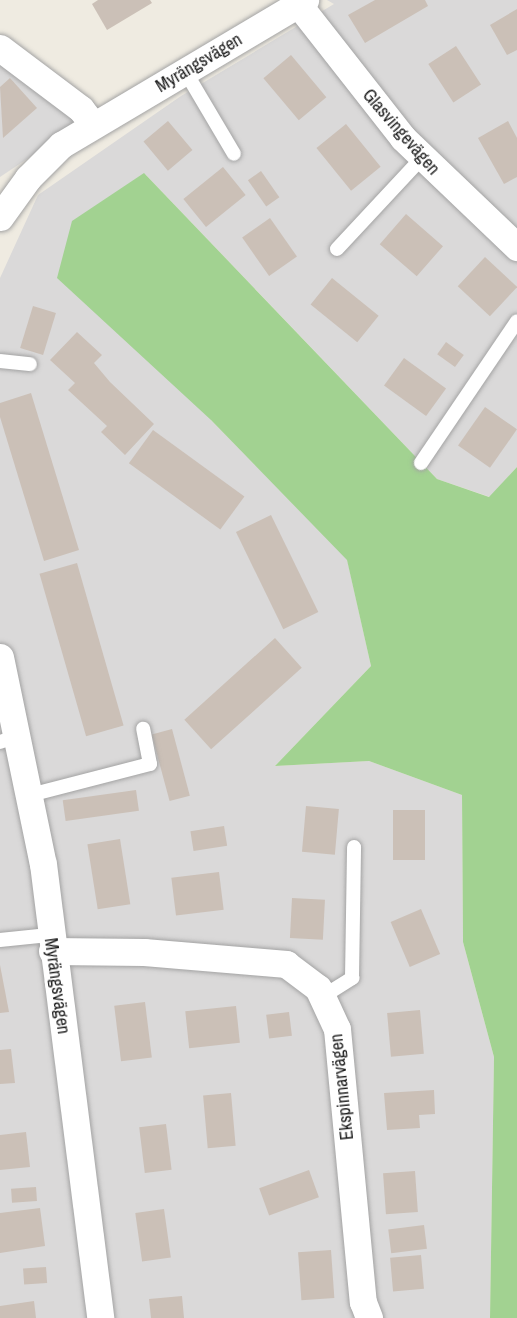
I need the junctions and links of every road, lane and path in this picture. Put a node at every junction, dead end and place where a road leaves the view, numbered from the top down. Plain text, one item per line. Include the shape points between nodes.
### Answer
1 (302, 2) edge
2 (0, 48) edge
3 (185, 71) junction
4 (93, 125) junction
5 (234, 154) dead end
6 (422, 158) junction
7 (0, 217) edge
8 (517, 247) edge
9 (337, 249) dead end
10 (517, 321) edge
11 (0, 361) edge
12 (30, 364) dead end
13 (421, 463) dead end
14 (0, 657) edge
15 (143, 729) dead end
16 (9, 739) edge
17 (30, 795) junction
18 (354, 847) dead end
19 (0, 940) edge
20 (51, 943) junction
21 (322, 997) junction
22 (100, 1318) edge
23 (369, 1318) edge

1 - 3 street, Myrängsvägen
1 - 6 street, Glasvingevägen
2 - 4 street via 81,109
3 - 4 street, Myrängsvägen
3 - 5 lane
4 - 7 street, Myrängsvägen via 62,146 28,178
6 - 8 street, Glasvingevägen
6 - 9 lane
10 - 13 lane
11 - 12 lane
14 - 16 street, Myrängsvägen
15 - 17 lane via 150,764
16 - 17 street, Myrängsvägen
17 - 20 street, Myrängsvägen
18 - 21 lane via 352,978
19 - 20 lane
20 - 21 street, Ekspinnarvägen via 286,964 318,988
20 - 22 street, Myrängsvägen
21 - 23 street, Ekspinnarvägen via 338,1029 363,1302

